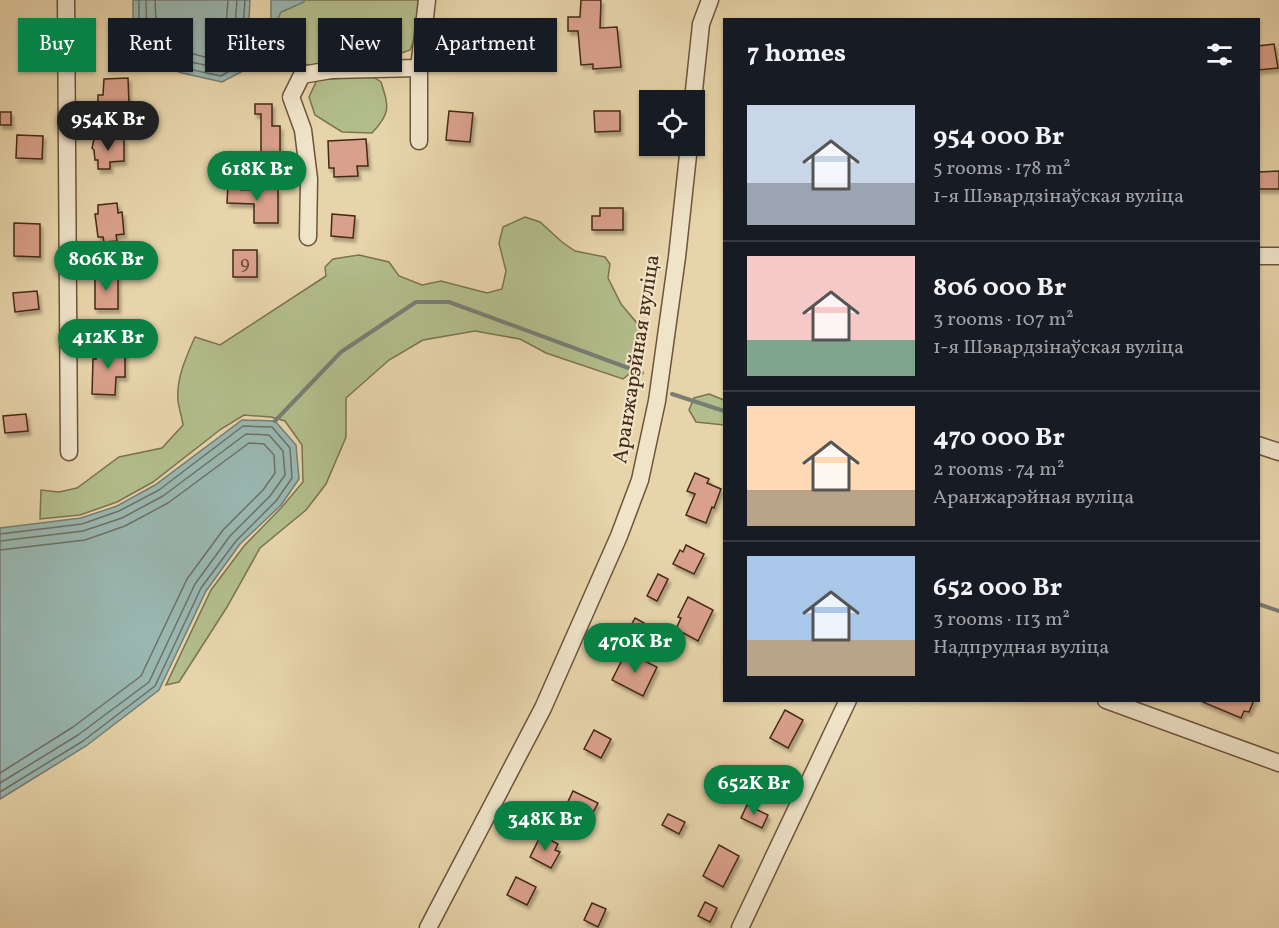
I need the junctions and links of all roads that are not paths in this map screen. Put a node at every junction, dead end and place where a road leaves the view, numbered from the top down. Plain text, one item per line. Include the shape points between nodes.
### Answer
1 (66, 0) edge
2 (427, 0) edge
3 (710, 0) edge
4 (425, 18) edge
5 (414, 68) edge
6 (419, 72) edge
7 (694, 90) edge
8 (419, 141) dead end
9 (687, 156) edge
10 (308, 237) dead end
11 (1260, 256) edge
12 (1279, 256) edge
13 (1260, 446) edge
14 (69, 452) dead end
15 (1279, 452) edge
16 (847, 702) edge
17 (1111, 702) edge
18 (1279, 763) edge
19 (428, 928) edge
20 (740, 928) edge

1 - 14 street
2 - 4 street
3 - 7 street via 701,24
5 - 10 street via 331,70 302,75 291,97 306,150
6 - 8 street
9 - 19 street, Аранжарэйная вуліца via 658,390 640,480 543,708
11 - 12 street
13 - 15 street
16 - 20 street
17 - 18 street

